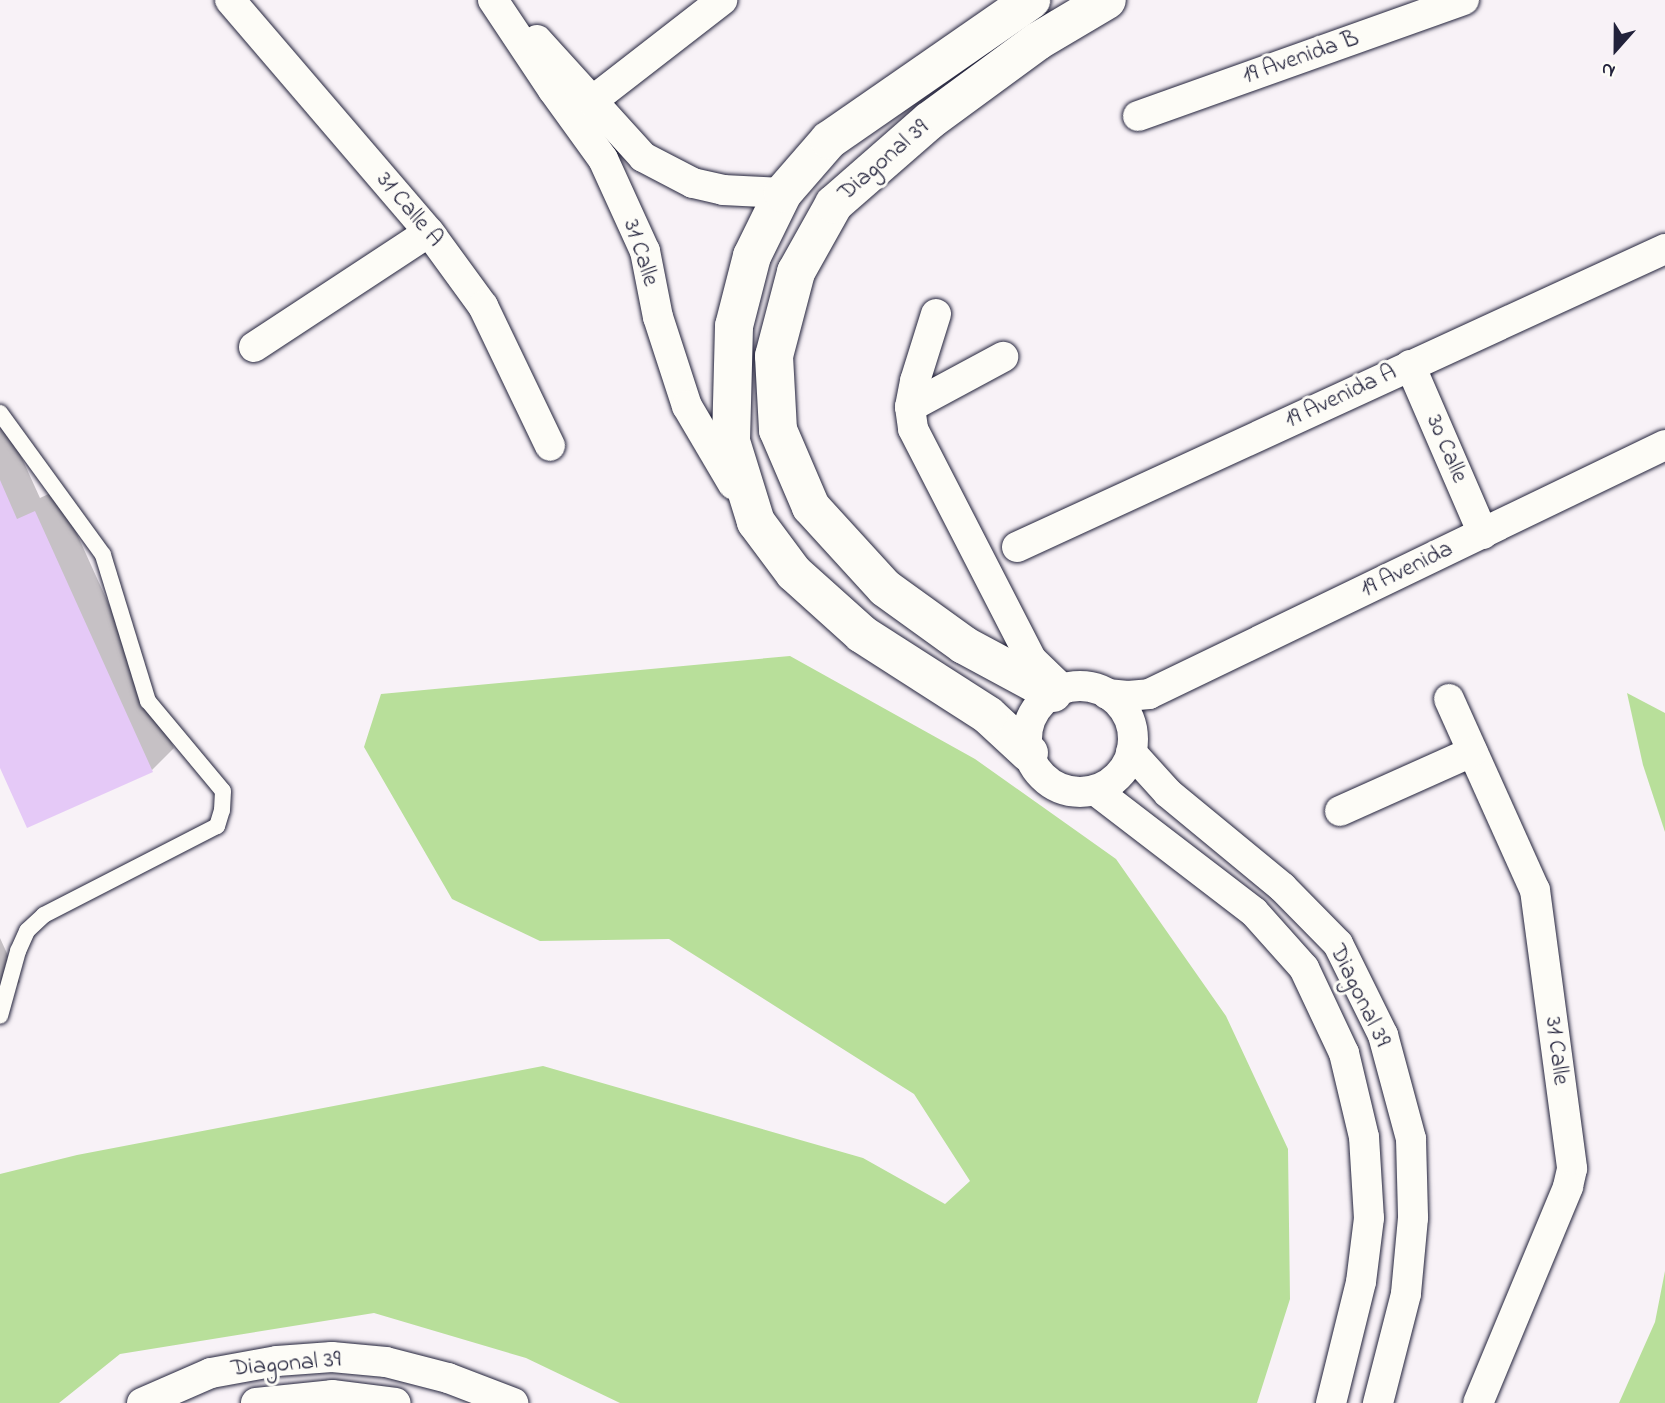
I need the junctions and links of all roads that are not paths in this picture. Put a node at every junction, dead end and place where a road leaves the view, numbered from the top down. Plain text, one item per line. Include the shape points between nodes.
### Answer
1 (230, 0) edge
2 (493, 0) edge
3 (502, 0) edge
4 (722, 0) edge
5 (1031, 0) edge
6 (1107, 0) edge
7 (1464, 0) edge
8 (592, 101) junction
9 (1138, 116) dead end
10 (783, 193) junction
11 (429, 232) junction
12 (1665, 249) edge
13 (936, 314) dead end
14 (254, 348) dead end
15 (1003, 357) dead end
16 (1410, 365) junction
17 (910, 407) junction
18 (0, 413) edge
19 (1665, 445) edge
20 (550, 446) dead end
21 (756, 522) junction
22 (1483, 534) junction
23 (1017, 547) dead end
24 (1058, 691) junction
25 (1107, 694) junction
26 (1149, 694) junction
27 (1449, 699) dead end
28 (1131, 738) junction
29 (1472, 752) junction
30 (1029, 753) junction
31 (1095, 790) junction
32 (1340, 811) dead end
33 (0, 1016) edge
34 (144, 1402) edge
35 (256, 1403) edge
36 (396, 1403) edge
37 (513, 1403) edge
38 (1331, 1403) edge
39 (1378, 1403) edge
40 (1478, 1403) edge

1 - 11 street, 31 Calle A
2 - 21 street, 31 Calle via 603,159 645,251 658,317 687,406
3 - 8 street
4 - 8 street
5 - 10 street, Diagonal 39 via 830,139
6 - 24 street, Diagonal 39 via 1038,41 929,121 834,204 796,272 774,356 778,429 811,507 885,588 964,645
7 - 9 street, 19 Avenida B
8 - 10 street via 643,157 667,172 713,188
10 - 21 street, Diagonal 39 via 752,256 734,326 731,442
11 - 14 street
11 - 20 street, 31 Calle A via 482,306
12 - 16 street, 19 Avenida A
13 - 17 street
15 - 17 street
16 - 22 street, 30 Calle
16 - 23 street, 19 Avenida A
17 - 24 street via 913,429 1031,659
18 - 33 lane via 103,555 148,701 223,792 217,827 44,915 27,931
19 - 22 street, 19 Avenida
21 - 30 street, Diagonal 39 via 794,573 862,634 988,715
22 - 26 street, 19 Avenida
24 - 25 street via 1081,686
24 - 30 street via 1032,715 1027,731
25 - 26 street, 19 Avenida
25 - 28 street via 1118,703
26 - 28 street via 1137,707
27 - 29 street, 31 Calle
28 - 31 street via 1120,774
28 - 39 street, Diagonal 39 via 1168,793 1282,887 1338,944 1383,1035 1411,1139 1413,1218 1406,1294
29 - 32 street
29 - 40 street, 31 Calle via 1535,890 1572,1169
30 - 31 street via 1037,770 1051,783 1066,790
31 - 38 street, Diagonal 39 via 1254,912 1304,968 1344,1053 1364,1137 1369,1218 1361,1282
34 - 37 street, Diagonal 39 via 211,1373 332,1357 386,1362 448,1378
35 - 36 street, Diagonal 39 via 332,1395

